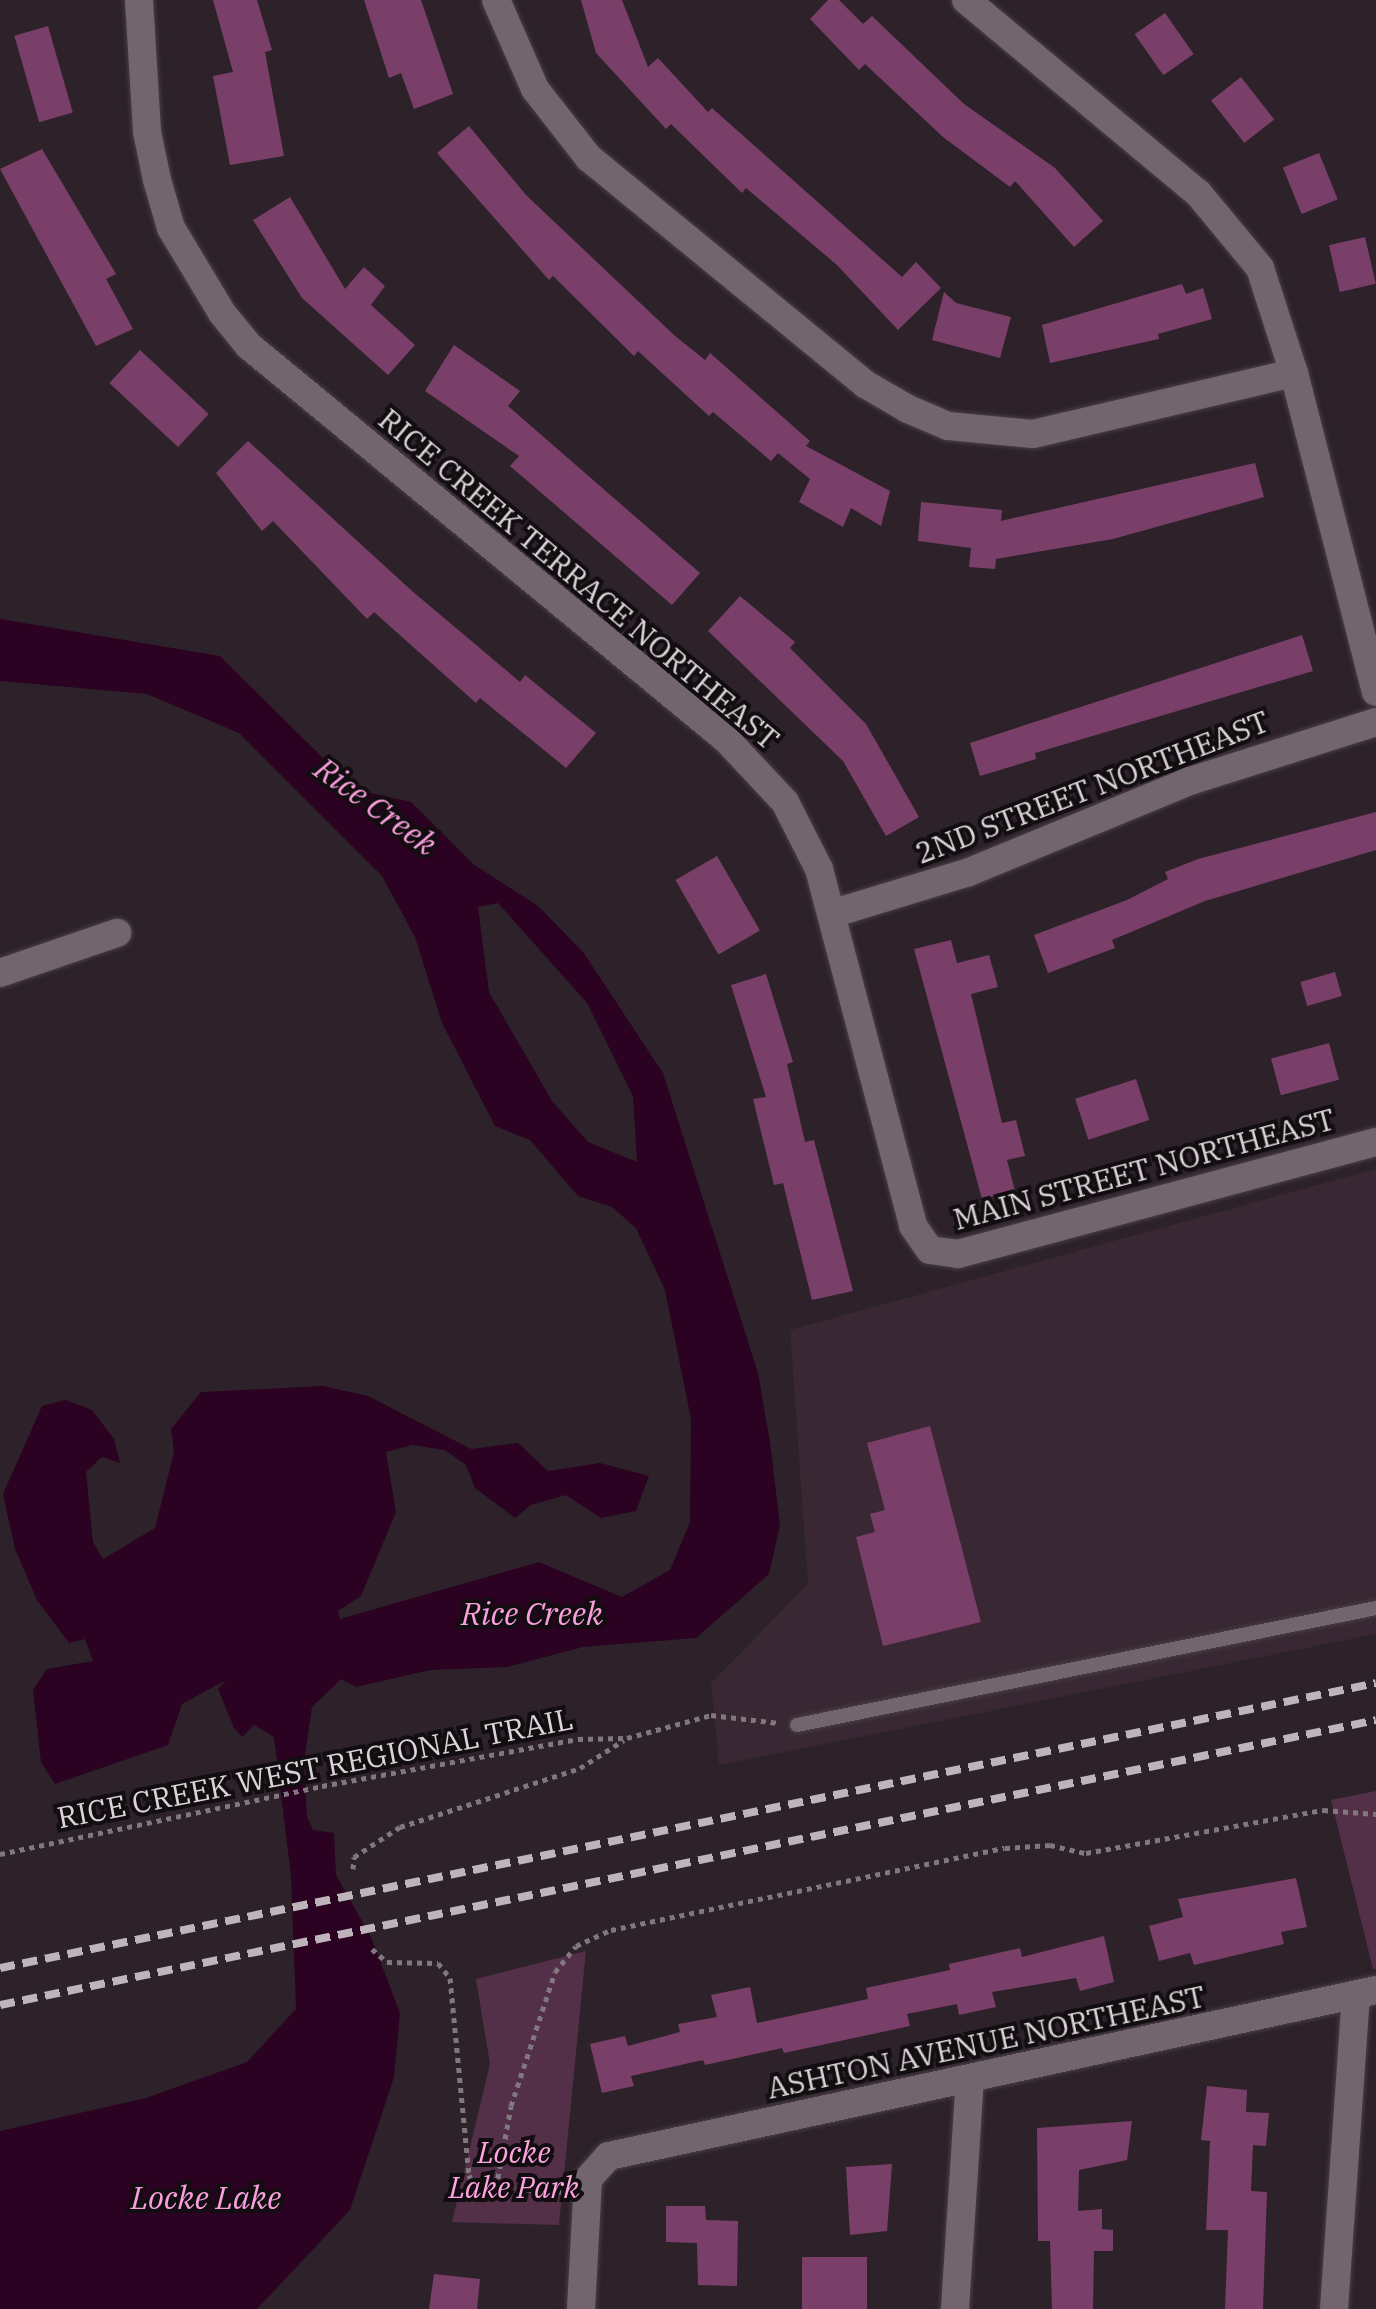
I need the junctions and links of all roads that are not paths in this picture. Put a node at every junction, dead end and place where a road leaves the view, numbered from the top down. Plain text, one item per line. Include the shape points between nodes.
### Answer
1 (140, 0) edge
2 (496, 0) edge
3 (966, 0) edge
4 (1294, 372) junction
5 (1376, 692) edge
6 (1376, 722) edge
7 (831, 914) junction
8 (116, 934) dead end
9 (0, 973) edge
10 (1376, 1142) edge
11 (930, 1250) joint
12 (1376, 1608) edge
13 (796, 1725) road end
14 (1366, 1992) edge
15 (970, 2080) junction
16 (580, 2309) edge
17 (955, 2309) edge
18 (1334, 2309) edge

1 - 7 street, RICE CREEK TERRACE NORTHEAST via 147,132 158,180 171,228 222,313 250,346 759,772 804,836
2 - 4 street via 535,89 590,158 865,384 908,409 948,426 1033,434
3 - 4 street via 1234,230 1260,268
4 - 5 street
6 - 7 street, 2ND STREET NORTHEAST via 1190,781 969,872
7 - 11 street, RICE CREEK TERRACE NORTHEAST via 913,1226
8 - 9 street
10 - 11 street, MAIN STREET NORTHEAST via 958,1254
12 - 13 lane
14 - 15 street, ASHTON AVENUE NORTHEAST
14 - 18 street
15 - 16 street, ASHTON AVENUE NORTHEAST via 608,2156 594,2168 586,2194
15 - 17 street

